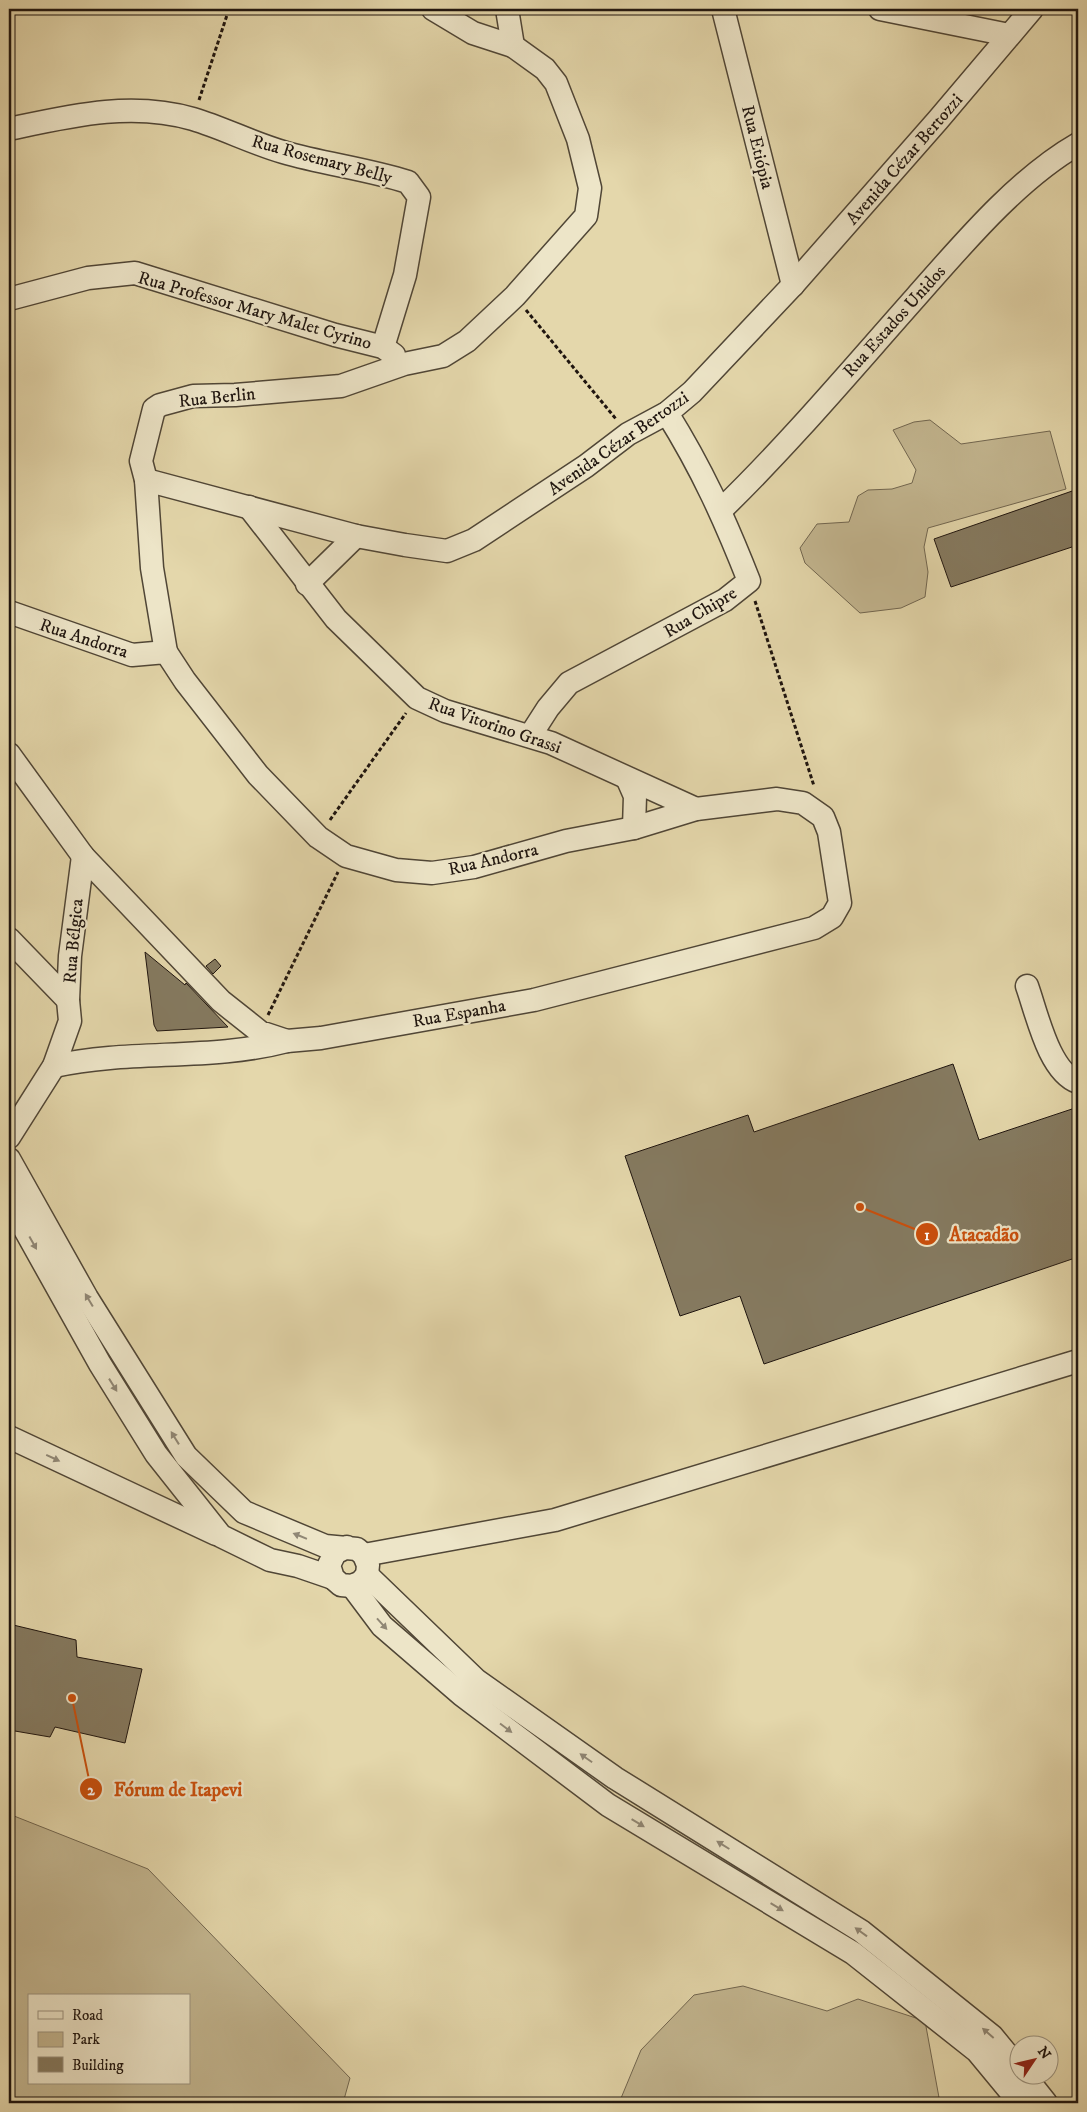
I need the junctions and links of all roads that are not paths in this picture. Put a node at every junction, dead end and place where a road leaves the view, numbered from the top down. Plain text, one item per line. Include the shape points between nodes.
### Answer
1 (433, 9) edge
2 (507, 9) edge
3 (723, 9) edge
4 (880, 9) edge
5 (1032, 9) edge
6 (1010, 35) junction
7 (512, 46) junction
8 (9, 129) edge
9 (1078, 144) edge
10 (793, 285) junction
11 (9, 299) edge
12 (383, 347) junction
13 (404, 364) junction
14 (667, 413) junction
15 (146, 480) junction
16 (250, 507) junction
17 (721, 510) junction
18 (356, 536) junction
19 (307, 584) junction
20 (9, 612) edge
21 (166, 652) junction
22 (530, 736) junction
23 (9, 754) edge
24 (628, 780) junction
25 (696, 809) junction
26 (634, 828) junction
27 (832, 853) joint
28 (83, 856) junction
29 (9, 939) edge
30 (1027, 986) dead end
31 (68, 1000) junction
32 (287, 1041) junction
33 (54, 1066) junction
34 (1078, 1082) edge
35 (9, 1137) edge
36 (9, 1159) edge
37 (9, 1201) edge
38 (1078, 1361) edge
39 (9, 1437) edge
40 (221, 1536) junction
41 (353, 1568) junction
42 (1010, 2058) edge
43 (1031, 2084) edge
44 (1020, 2103) edge
45 (1046, 2103) edge

1 - 7 street, Rua Berlin via 473,33
2 - 7 street
3 - 10 street, Rua Etiópia
4 - 6 street
5 - 6 street, Avenida Cézar Bertozzi
6 - 10 street, Avenida Cézar Bertozzi
7 - 13 street, Rua Berlin via 545,70 556,83 578,139 590,188 586,216 515,296 467,341 443,356
8 - 12 street, Rua Rosemary Belly via 95,112 138,111 193,119 283,152 408,182 419,197 418,204 405,275
9 - 17 street, Rua Estados Unidos via 1025,183 957,251 768,464
10 - 14 street, Avenida Cézar Bertozzi via 692,392
11 - 12 street, Rua Professor Mary Malet Cyrino via 88,278 134,273
12 - 13 street
13 - 15 street, Rua Berlin via 341,386 193,396 160,405 154,409 141,461
14 - 17 street, Rua Chipre via 696,459
14 - 18 street, Avenida Cézar Bertozzi via 628,434 586,466 474,540 447,551
15 - 16 street, Avenida Cézar Bertozzi
15 - 21 street, Rua Berlin via 152,568
16 - 18 street, Avenida Cézar Bertozzi
16 - 19 street, Rua Vitorino Grassi
17 - 22 street, Rua Chipre via 749,581 725,600 569,683
18 - 19 street
19 - 22 street, Rua Vitorino Grassi via 365,650 417,698 445,711
20 - 21 street, Rua Andorra via 132,655
21 - 26 street, Rua Andorra via 258,775 318,837 346,856 396,870 432,873 474,867 566,841
22 - 24 street, Rua Vitorino Grassi via 588,758
23 - 28 street
24 - 25 street, Rua Vitorino Grassi
24 - 26 street via 634,796
25 - 26 street, Rua Andorra
25 - 27 street, Rua Andorra via 776,800 803,803 824,817
27 - 32 street, Rua Espanha via 840,903 832,917 814,928 534,1000
28 - 31 street, Rua Bélgica via 73,920
28 - 32 street, Rua Espanha via 221,1001 260,1032
29 - 31 street
30 - 34 street via 1055,1063 1068,1078
31 - 33 street, Rua Bélgica via 70,1021
32 - 33 street via 255,1050 84,1059
33 - 35 street, Rua Bélgica
41 -> 36 street via 325,1546 244,1512 186,1456 87,1298
37 -> 40 street via 100,1364 156,1454
38 - 41 street via 555,1520
39 -> 40 street
40 - 41 street via 270,1560 298,1566
42 -> 41 street via 992,2036 861,1931 614,1778 476,1680
41 -> 44 street via 382,1626 462,1695 608,1805 853,1953 977,2051
43 - 45 street

